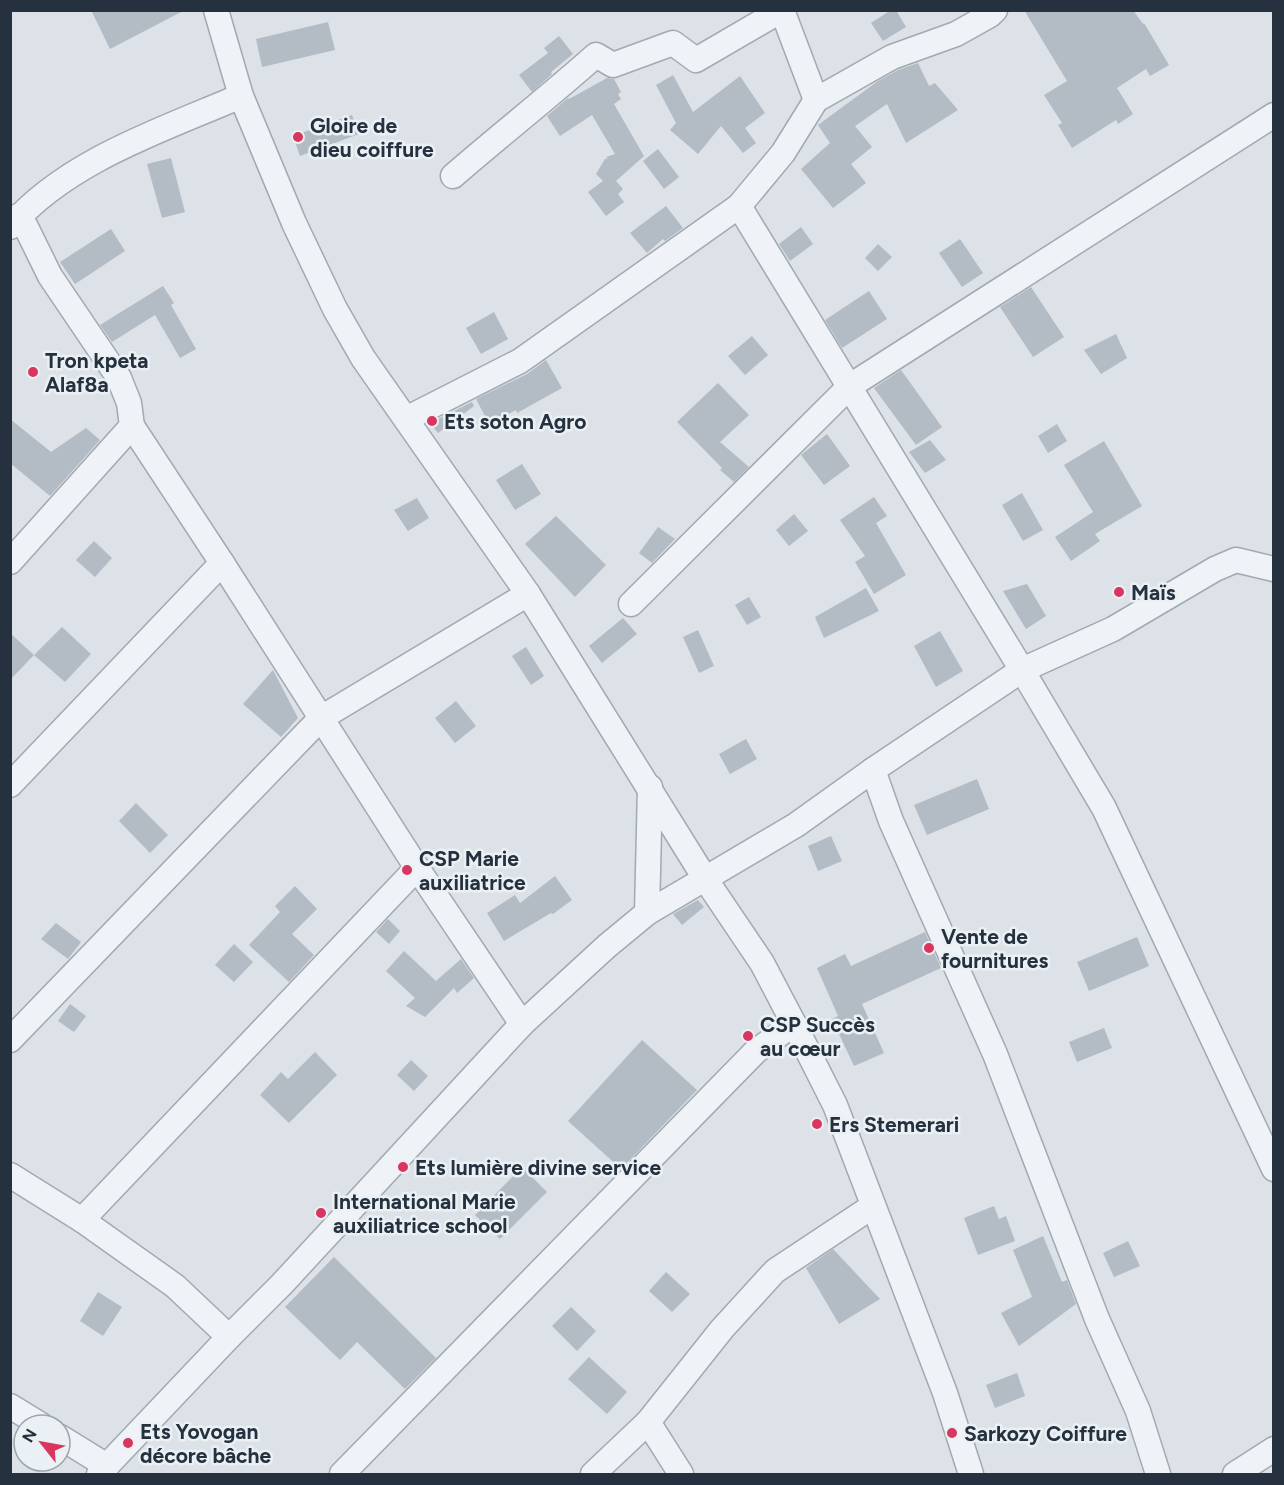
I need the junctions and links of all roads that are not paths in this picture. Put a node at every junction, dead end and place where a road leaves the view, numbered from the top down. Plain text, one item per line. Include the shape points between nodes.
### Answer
1 (216, 10) edge
2 (995, 10) edge
3 (241, 96) junction
4 (816, 100) junction
5 (1274, 115) edge
6 (453, 177) dead end
7 (739, 206) junction
8 (15, 221) edge
9 (850, 386) junction
10 (406, 419) junction
11 (132, 426) junction
12 (10, 562) edge
13 (222, 563) junction
14 (1274, 569) edge
15 (528, 594) junction
16 (631, 604) dead end
17 (1022, 670) junction
18 (321, 718) junction
19 (873, 770) junction
20 (10, 785) edge
21 (650, 788) junction
22 (417, 868) junction
23 (706, 880) junction
24 (647, 914) junction
25 (522, 1024) junction
26 (794, 1024) junction
27 (10, 1040) edge
28 (1271, 1159) edge
29 (10, 1175) edge
30 (873, 1206) junction
31 (82, 1220) junction
32 (229, 1337) junction
33 (648, 1422) junction
34 (72, 1446) edge
35 (1274, 1449) edge
36 (103, 1470) edge
37 (342, 1474) edge
38 (593, 1474) edge
39 (681, 1474) edge
40 (971, 1474) edge
41 (1158, 1474) edge
42 (1235, 1474) edge

1 - 3 street
2 - 4 street via 956,34 892,57
3 - 8 street via 116,151 63,180
3 - 10 street via 335,309 363,358
4 - 6 street via 782,10 696,60 673,43 614,65 596,55
4 - 7 street via 783,153
5 - 9 street
7 - 9 street
7 - 10 street via 520,361
8 - 11 street via 118,378 129,404
9 - 16 street
9 - 17 street
10 - 15 street
11 - 12 street
11 - 13 street
13 - 18 street
13 - 20 street
14 - 17 street via 1236,560 1113,628
15 - 18 street
15 - 21 street
17 - 19 street
17 - 28 street via 1104,808
18 - 22 street
18 - 27 street
19 - 23 street via 796,825
19 - 41 street via 891,821 995,1054 1097,1319 1138,1411
21 - 23 street
21 - 24 street
22 - 25 street
22 - 31 street
23 - 24 street
23 - 26 street via 762,963
24 - 25 street
25 - 32 street
26 - 30 street via 835,1105
26 - 37 street via 756,1051
29 - 31 street
30 - 33 street via 775,1271 722,1329
30 - 40 street via 945,1393
31 - 32 street via 175,1286
32 - 36 street
33 - 38 street
33 - 39 street
34 - 36 street
35 - 42 street

